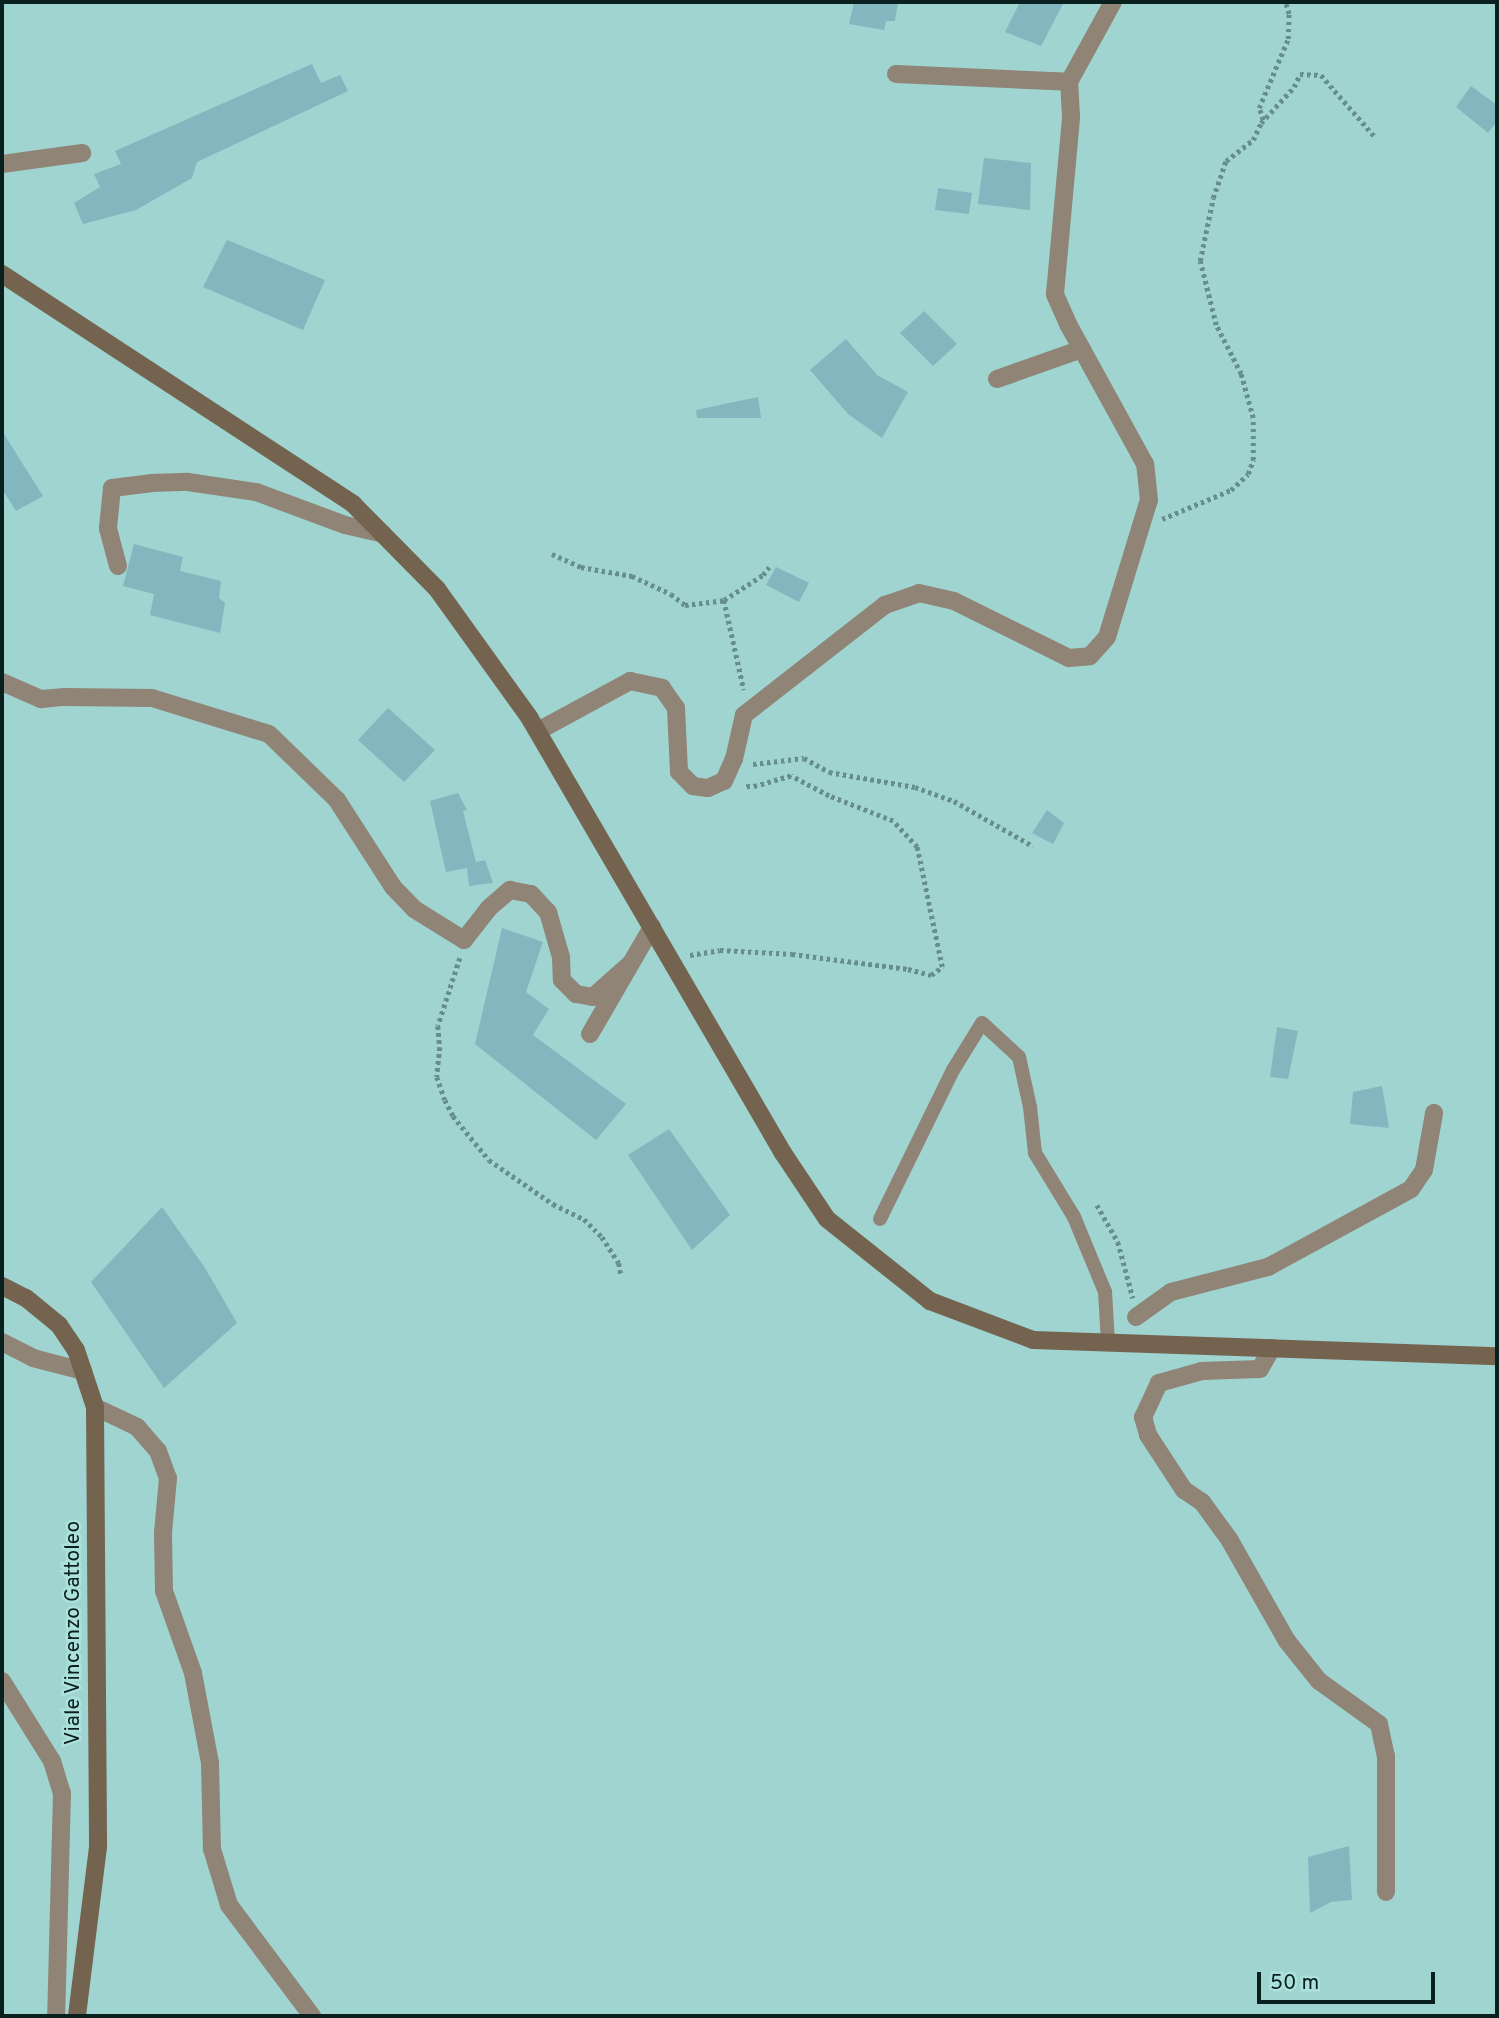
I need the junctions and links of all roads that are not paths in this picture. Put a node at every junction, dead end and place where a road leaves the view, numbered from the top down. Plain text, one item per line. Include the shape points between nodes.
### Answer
1 (1113, 2) edge
2 (895, 74) dead end
3 (1069, 82) junction
4 (82, 153) dead end
5 (2, 164) edge
6 (2, 274) edge
7 (1082, 349) junction
8 (997, 379) dead end
9 (383, 534) junction
10 (118, 566) dead end
11 (2, 682) edge
12 (538, 731) junction
13 (652, 926) junction
14 (630, 964) junction
15 (590, 1034) dead end
16 (1434, 1113) dead end
17 (880, 1219) dead end
18 (2, 1286) edge
19 (1136, 1317) road end
20 (2, 1342) edge
21 (1108, 1343) junction
22 (1272, 1348) junction
23 (1497, 1356) edge
24 (83, 1371) junction
25 (95, 1407) junction
26 (2, 1681) edge
27 (1386, 1892) dead end
28 (56, 2016) edge
29 (76, 2016) edge
30 (312, 2016) edge

1 - 3 street
2 - 3 street
3 - 7 street via 1070,130 1055,294
4 - 5 street
6 - 9 main road via 353,504
7 - 8 street
7 - 12 street via 1145,464 1149,500 1107,637 1090,656 1069,658 954,601 919,593 886,605 744,715 734,759 717,784 693,786 679,772 676,708 662,688 630,681
9 - 10 street via 256,492 188,482 151,483 112,488 108,528
9 - 12 main road via 437,589
11 - 14 street via 41,699 152,698 270,734 337,800 393,887 414,909 464,940 510,890 531,894 548,912 561,957 562,980 576,994 593,997
12 - 13 main road
13 - 14 street
13 - 21 main road via 783,1153 827,1219 930,1301 1033,1340
14 - 15 street
16 - 19 street via 1423,1170 1411,1189 1268,1267 1171,1292
17 - 21 lane via 953,1070 982,1023 1019,1057 1035,1153 1074,1216 1105,1292
18 - 24 main road, Viale Vincenzo Gattoleo via 26,1298 59,1325 76,1350
20 - 24 street via 33,1358
21 - 22 main road
22 - 23 main road
22 - 27 street via 1259,1369 1202,1371 1159,1383 1143,1417 1148,1435 1184,1490 1202,1502 1228,1538 1287,1641 1319,1681 1379,1724 1386,1756
24 - 25 main road, Viale Vincenzo Gattoleo
25 - 29 main road, Viale Vincenzo Gattoleo via 98,1847
25 - 30 street via 137,1427 158,1451 168,1478 164,1591 193,1673 210,1763 212,1849 229,1905
26 - 28 street via 52,1761 62,1793

